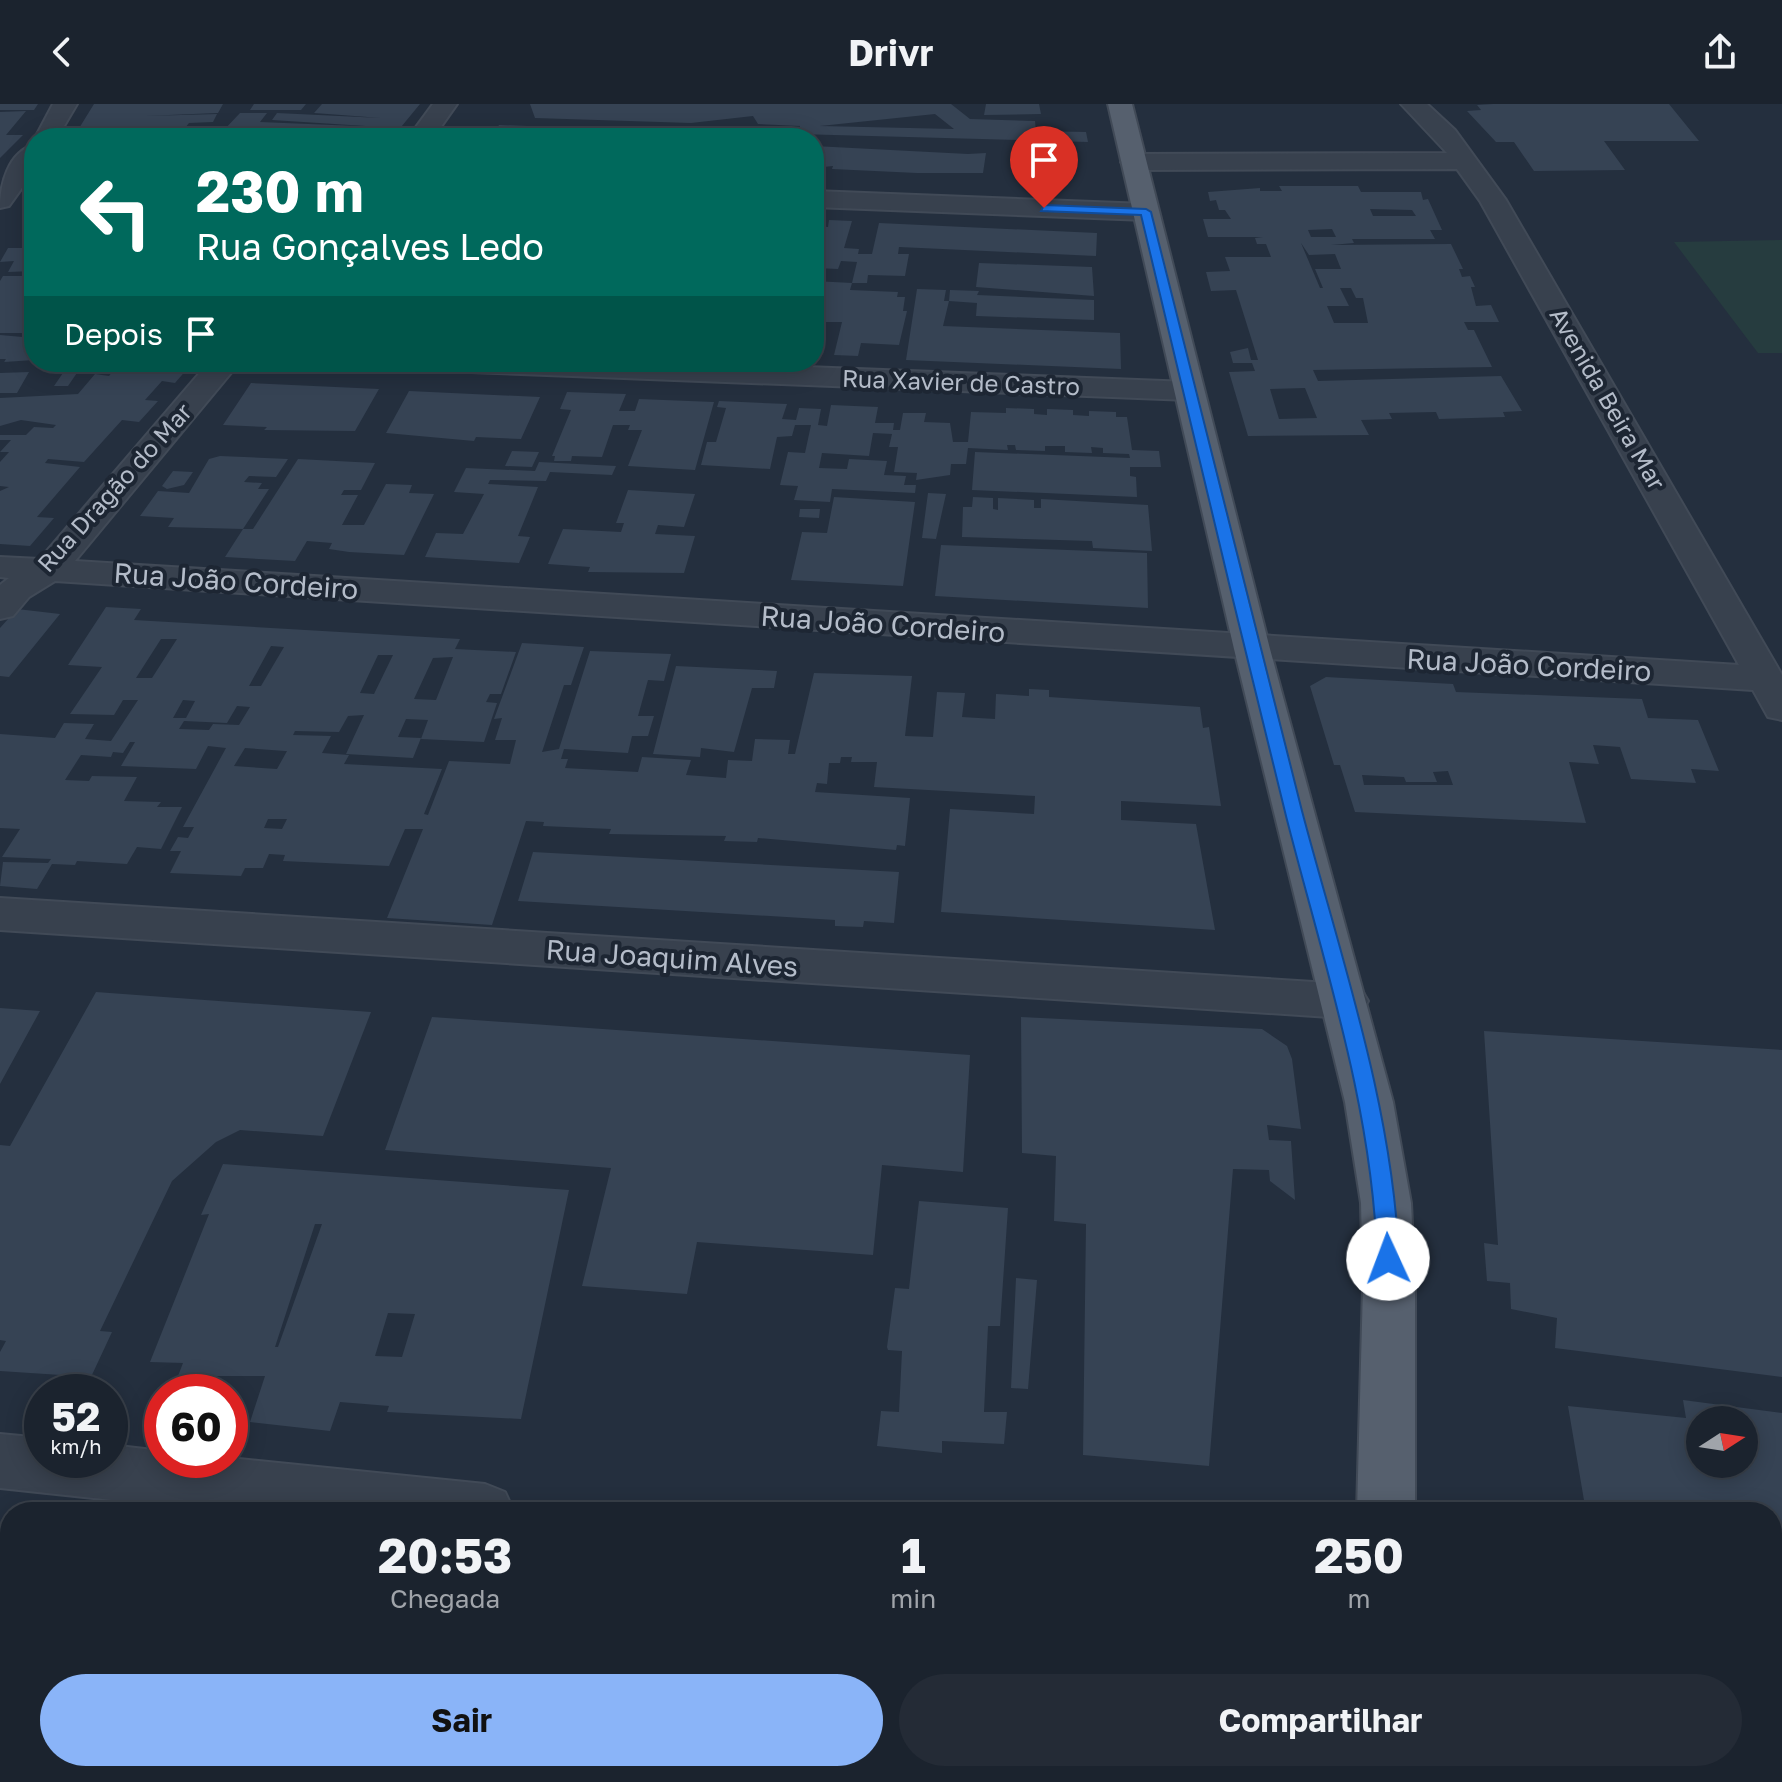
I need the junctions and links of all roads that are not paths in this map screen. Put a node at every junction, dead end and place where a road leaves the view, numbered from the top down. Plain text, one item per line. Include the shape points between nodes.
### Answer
1 (65, 104) edge
2 (445, 104) edge
3 (1120, 104) edge
4 (1413, 104) edge
5 (51, 128) edge
6 (427, 128) edge
7 (1464, 161) junction
8 (1134, 162) junction
9 (24, 167) edge
10 (824, 199) edge
11 (0, 200) edge
12 (1146, 212) junction
13 (217, 372) edge
14 (702, 372) edge
15 (1189, 391) junction
16 (0, 567) edge
17 (50, 569) junction
18 (0, 608) edge
19 (1252, 649) junction
20 (1774, 694) edge
21 (0, 914) edge
22 (1345, 1001) junction
23 (0, 1461) edge
24 (390, 1502) edge
25 (1386, 1502) edge

1 - 5 street
2 - 6 street
3 - 8 main road
4 - 7 street, Avenida Beira Mar
7 - 8 street
7 - 20 street, Avenida Beira Mar via 1493,200
8 - 12 main road
9 - 11 street
10 - 12 street
12 - 15 main road
13 - 17 street, Rua Dragão do Mar
14 - 15 street, Rua Xavier de Castro
15 - 19 main road
16 - 17 street, Rua João Cordeiro
17 - 18 street, Rua Dragão do Mar via 16,589
17 - 19 street, Rua João Cordeiro
19 - 20 street, Rua João Cordeiro
19 - 22 main road
21 - 22 street, Rua Joaquim Alves
22 - 25 main road via 1386,1203
23 - 24 street

